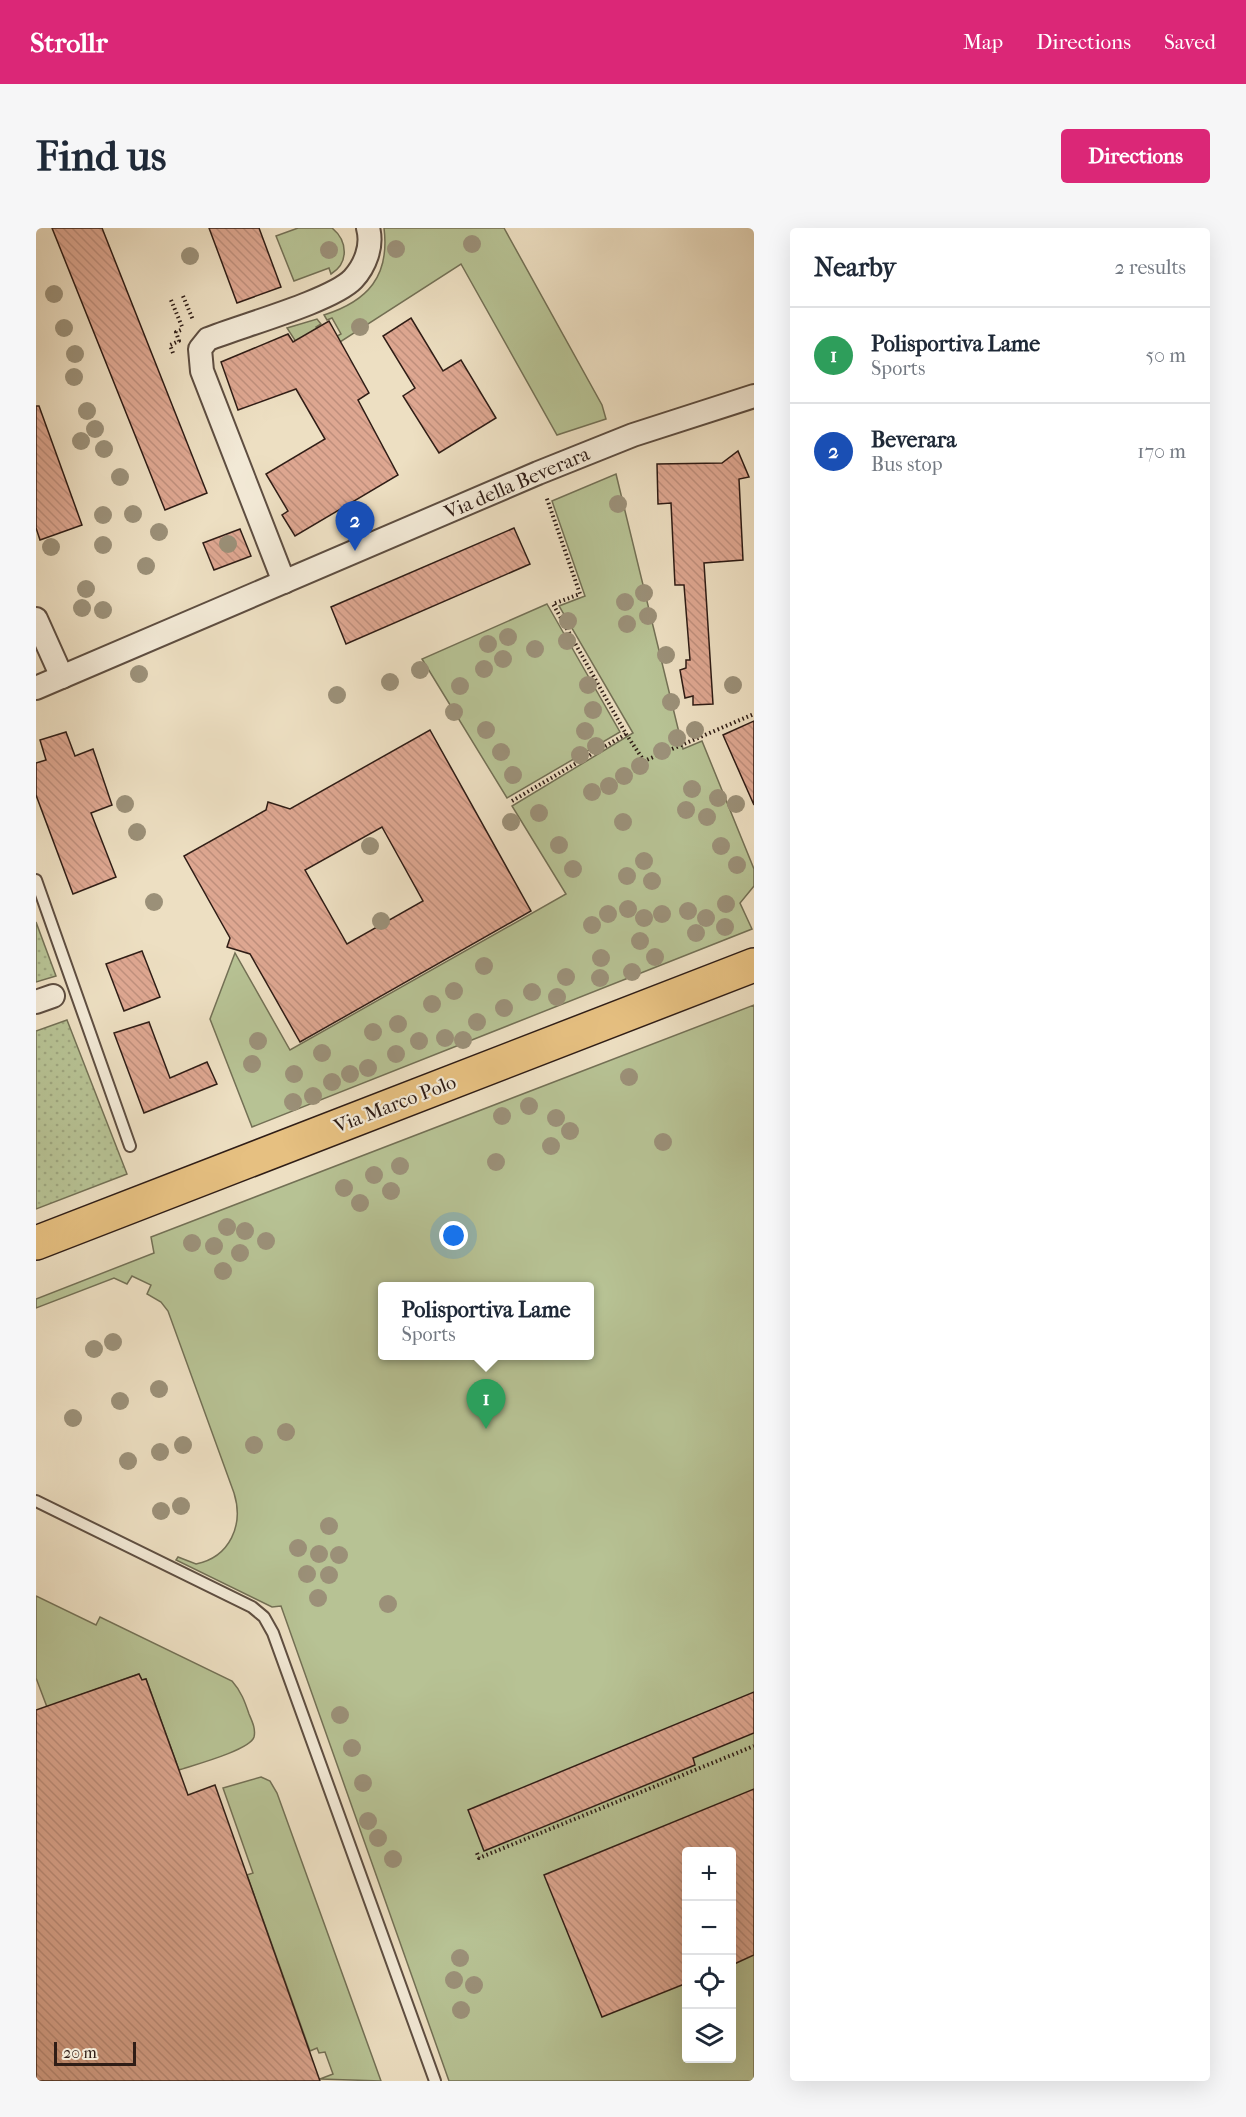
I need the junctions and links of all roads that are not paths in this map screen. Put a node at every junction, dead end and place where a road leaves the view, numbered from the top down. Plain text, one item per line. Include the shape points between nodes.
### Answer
1 (368, 228) edge
2 (754, 396) edge
3 (284, 582) junction
4 (36, 619) edge
5 (62, 677) junction
6 (36, 688) edge
7 (36, 880) edge
8 (754, 965) edge
9 (129, 1146) dead end
10 (36, 1243) edge
11 (36, 1501) edge
12 (435, 2081) edge

1 - 3 street via 366,261 351,280 324,296 208,339 200,349 202,371
2 - 3 street, Via della Beverara via 633,435
3 - 5 street, Via della Beverara
4 - 5 street
5 - 6 street, Via della Beverara
7 - 9 lane
8 - 10 main road, Via Marco Polo
11 - 12 lane via 252,1607 269,1624

